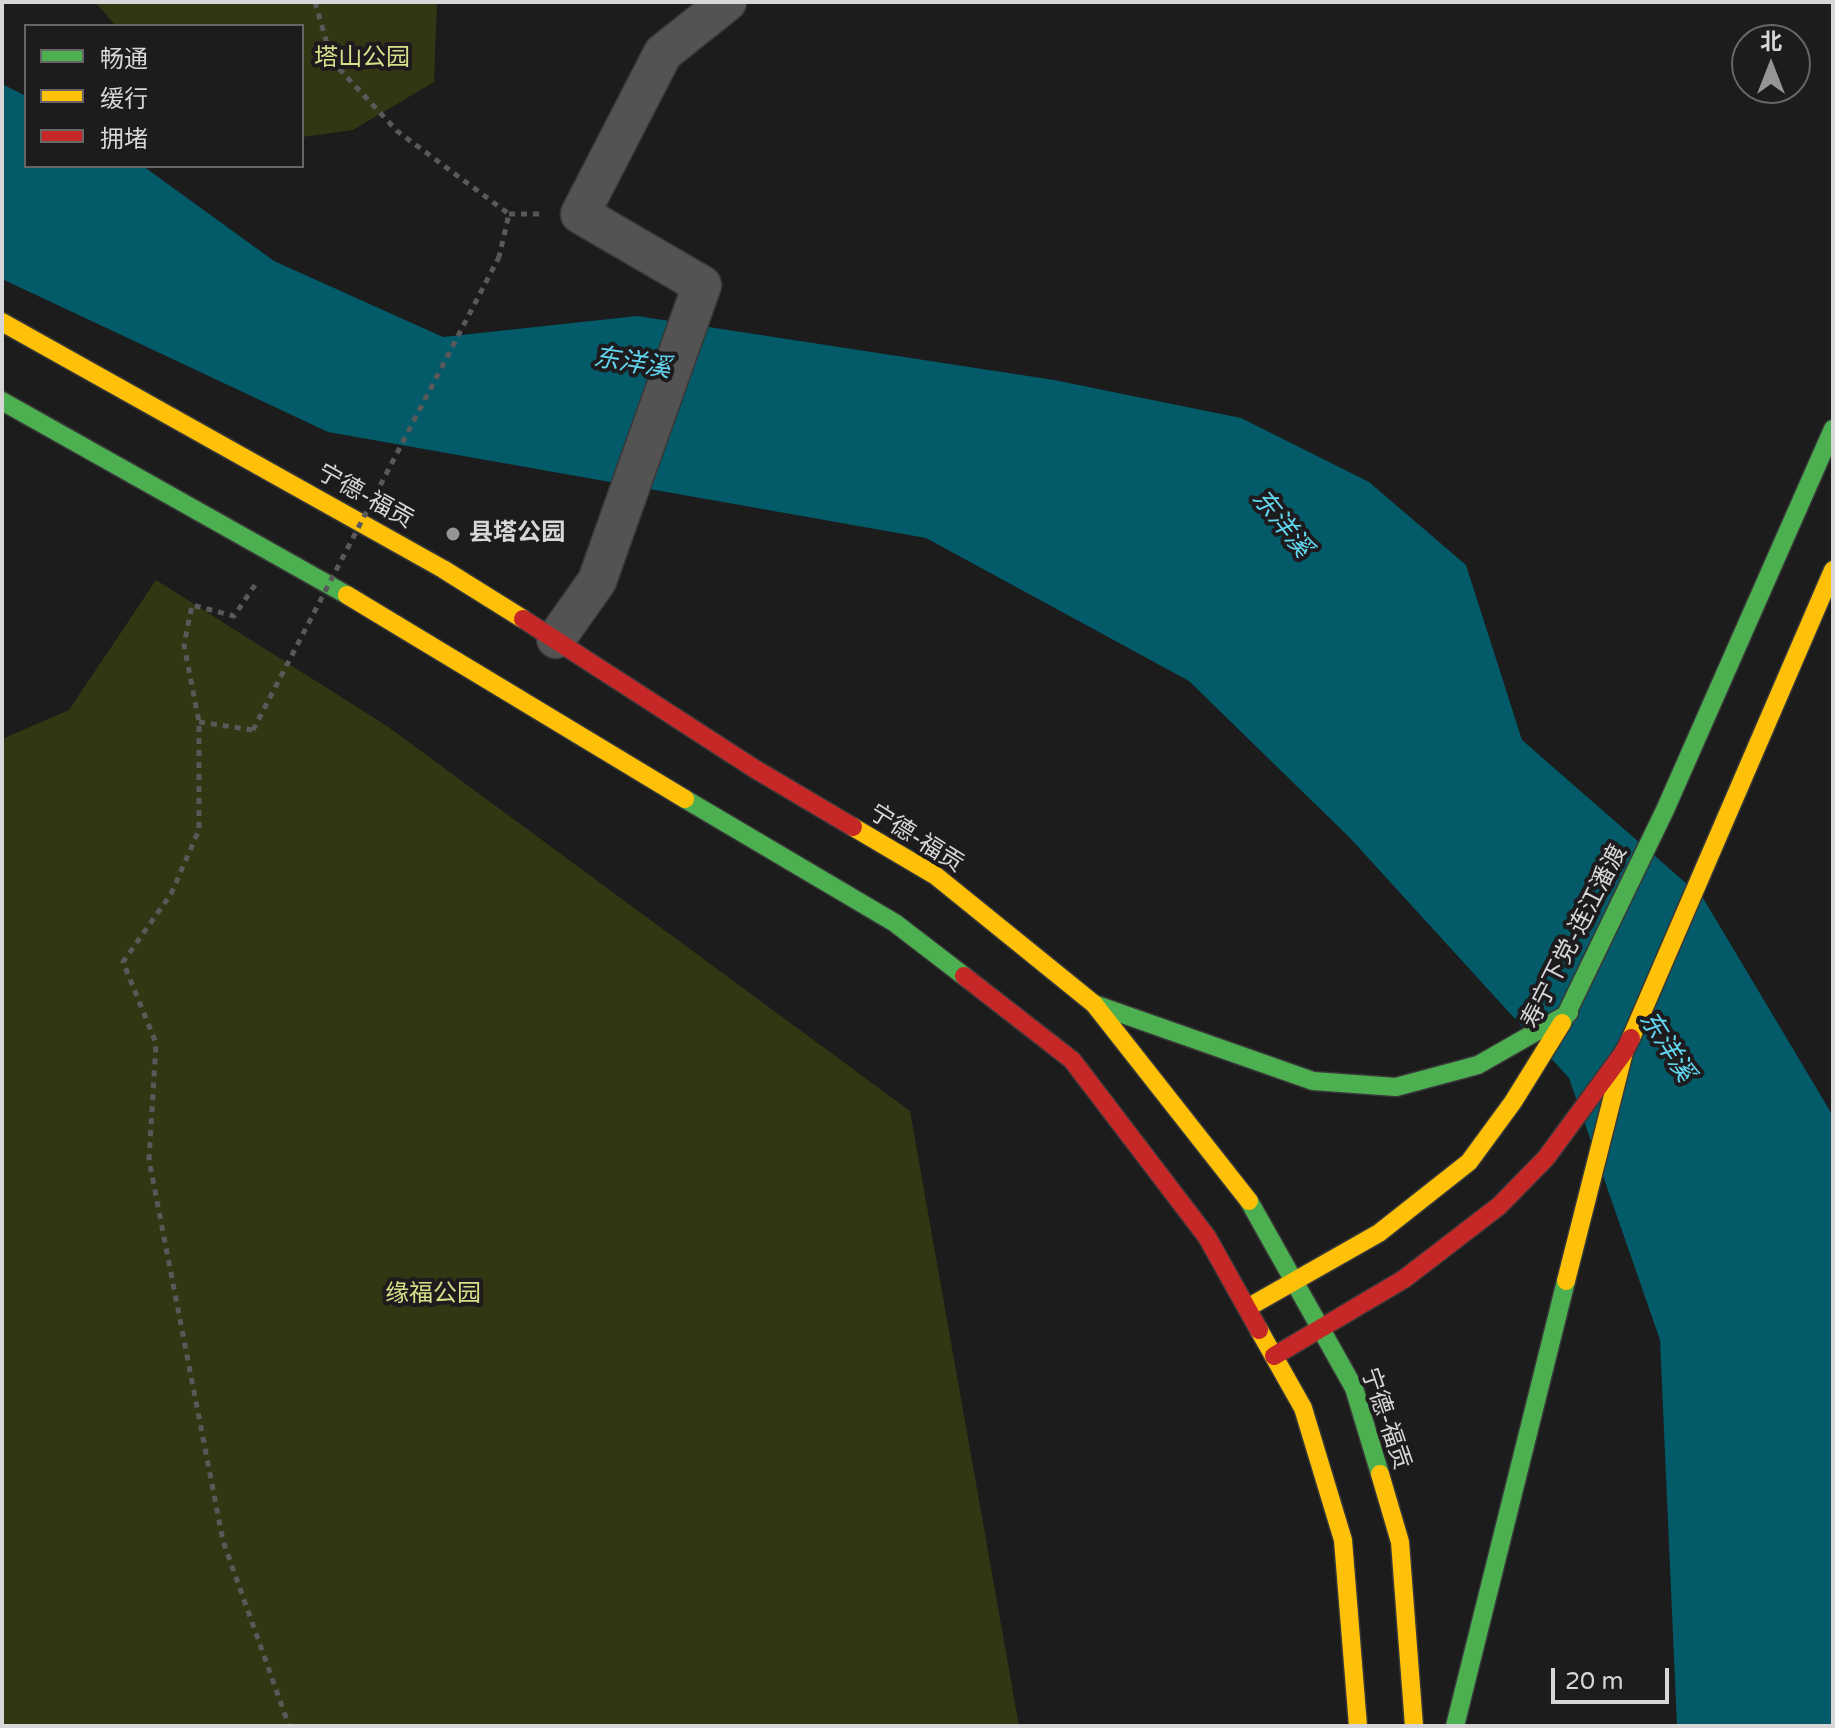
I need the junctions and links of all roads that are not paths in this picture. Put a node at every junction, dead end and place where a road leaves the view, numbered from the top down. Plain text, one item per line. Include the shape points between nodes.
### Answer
1 (727, 2) edge
2 (2, 322) edge
3 (2, 401) edge
4 (1833, 429) edge
5 (1833, 570) edge
6 (556, 639) junction
7 (1094, 1004) junction
8 (1569, 1013) junction
9 (1624, 1052) junction
10 (1294, 1282) junction
11 (1247, 1308) junction
12 (1320, 1328) junction
13 (1274, 1356) junction
14 (1358, 1726) edge
15 (1414, 1726) edge
16 (1455, 1726) edge

1 - 6 street via 663,53 580,214 702,285 597,581
2 - 6 main road, 宁德-福贡 via 443,569
3 - 11 main road via 277,554 895,923 1072,1060 1207,1237
4 - 8 main road, 寿宁下党-连江潘渡
5 - 9 main road
6 - 7 main road, 宁德-福贡 via 755,769 936,876
7 - 8 main road via 1313,1081 1396,1087 1478,1065
7 - 10 main road, 宁德-福贡 via 1249,1201
8 - 10 main road, 寿宁下党-连江潘渡 via 1469,1162 1379,1233
9 - 12 main road via 1546,1158 1499,1206 1404,1279
9 - 16 main road
10 - 11 main road, 寿宁下党-连江潘渡
10 - 12 main road, 宁德-福贡
11 - 13 main road
12 - 13 main road
12 - 15 main road, 宁德-福贡 via 1354,1388 1400,1542
13 - 14 main road via 1303,1408 1343,1540

